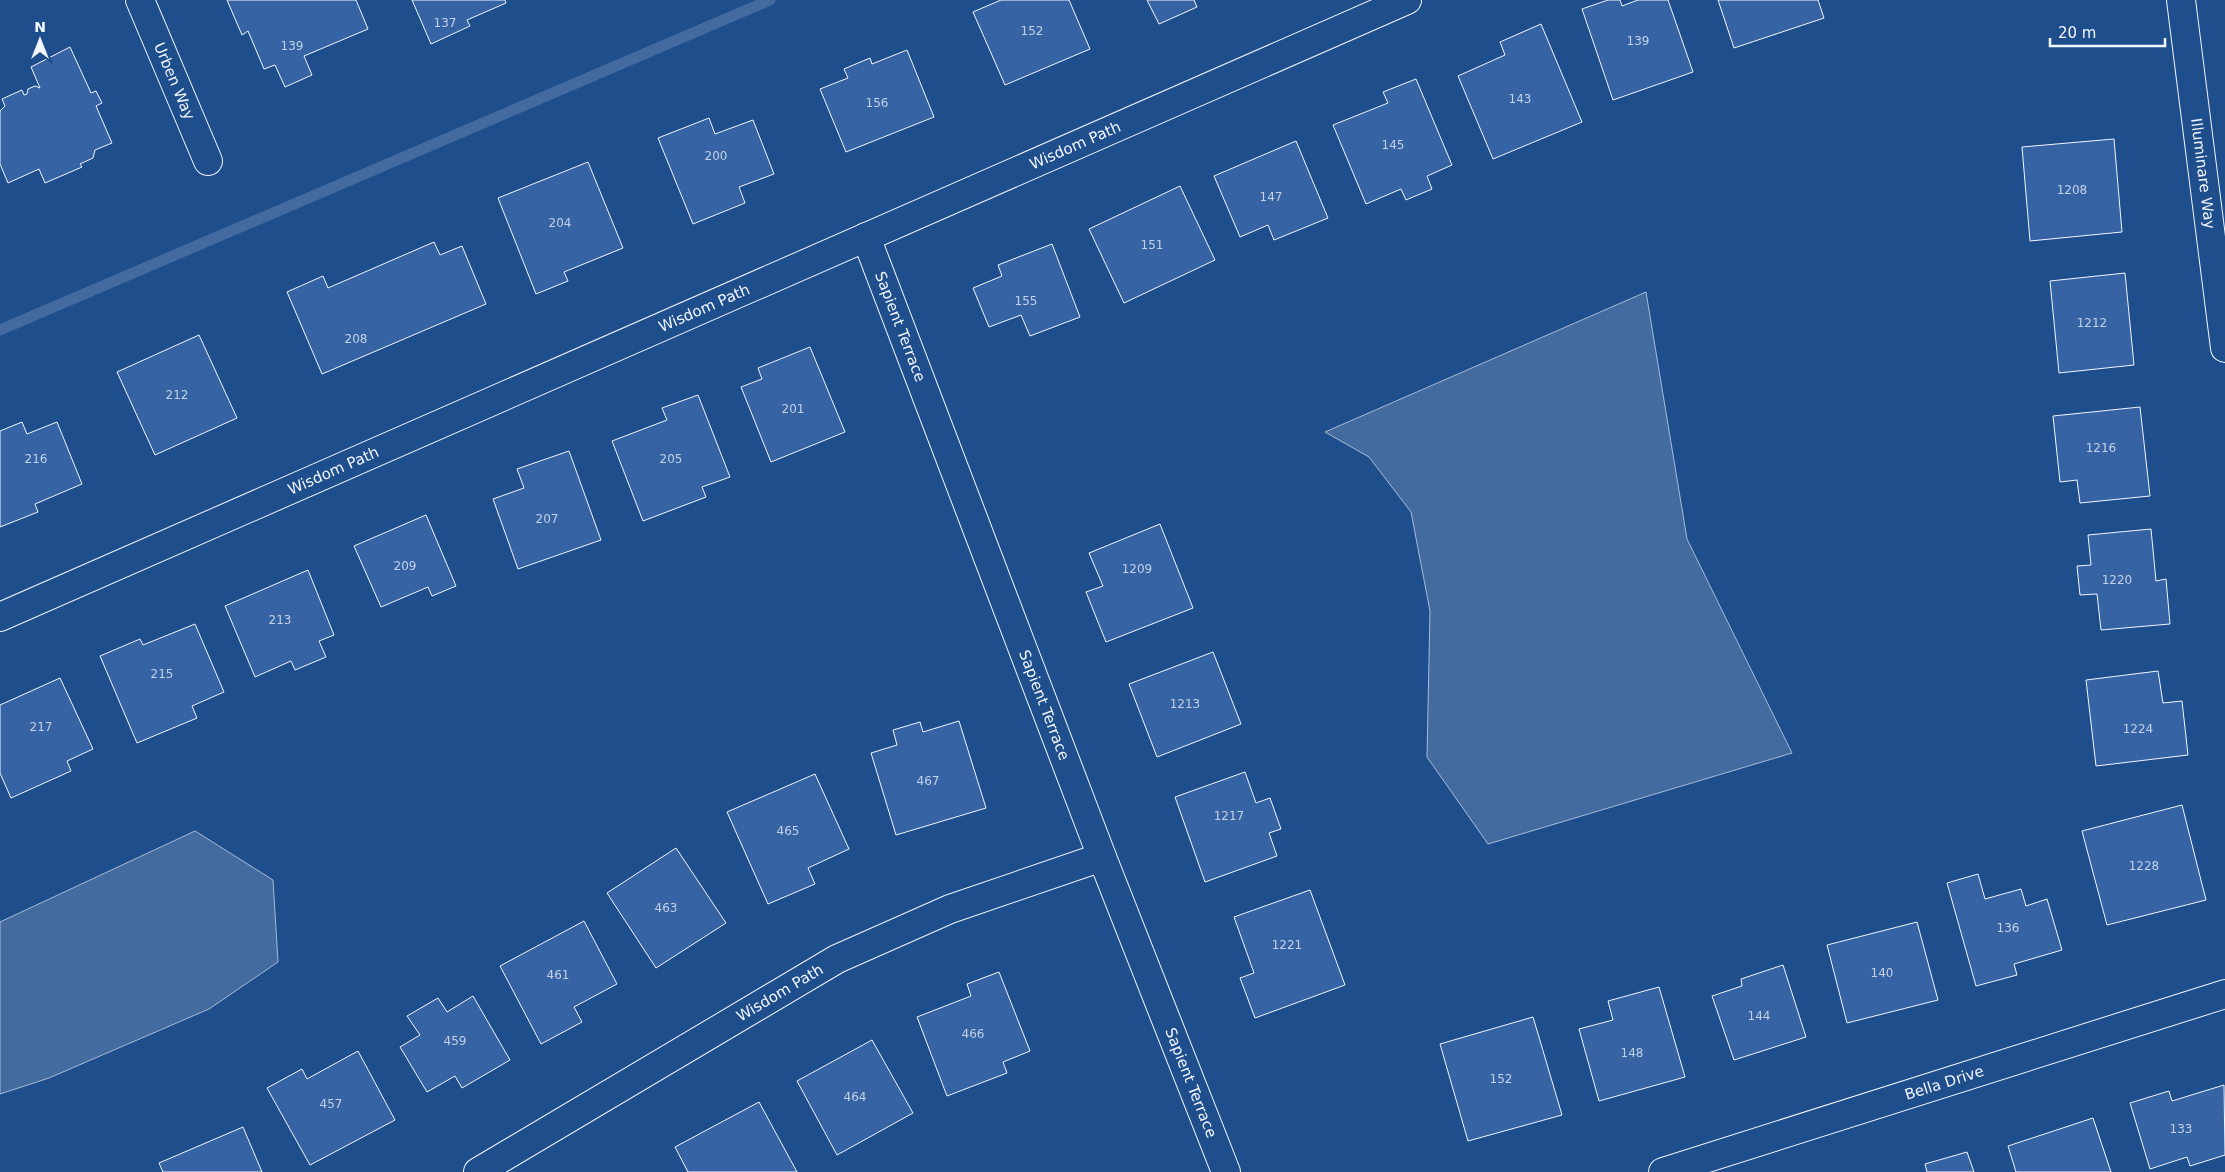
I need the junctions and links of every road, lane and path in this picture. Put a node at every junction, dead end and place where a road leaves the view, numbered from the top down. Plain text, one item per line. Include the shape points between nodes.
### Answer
1 (140, 0) edge
2 (1407, 0) edge
3 (2181, 0) edge
4 (208, 161) dead end
5 (866, 237) junction
6 (2225, 348) edge
7 (0, 617) edge
8 (1102, 857) junction
9 (2225, 994) edge
10 (478, 1172) edge
11 (1226, 1172) edge
12 (1663, 1172) edge

1 - 4 street, Urben Way
2 - 5 street, Wisdom Path
3 - 6 street, Illuminare Way
5 - 7 street, Wisdom Path
5 - 8 street, Sapient Terrace
8 - 10 street, Wisdom Path via 950,909 837,959
8 - 11 street, Sapient Terrace
9 - 12 street, Bella Drive

